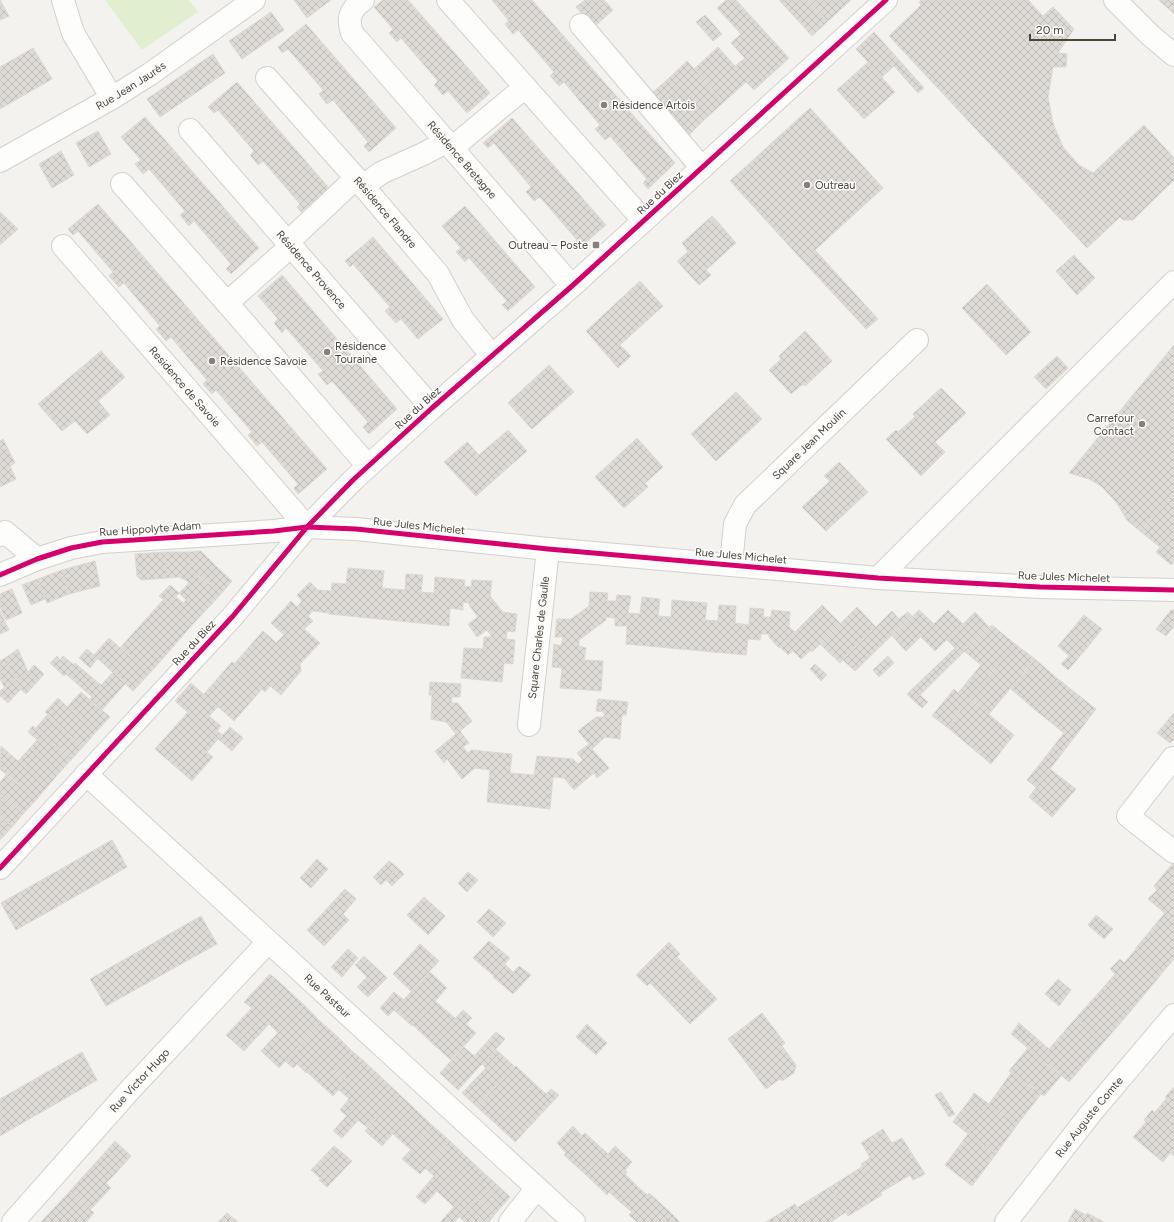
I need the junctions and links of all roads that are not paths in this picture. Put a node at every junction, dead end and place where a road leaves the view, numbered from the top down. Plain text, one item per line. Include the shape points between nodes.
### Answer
1 (63, 0) edge
2 (254, 0) edge
3 (363, 0) edge
4 (448, 0) edge
5 (886, 0) edge
6 (1115, 0) edge
7 (581, 25) dead end
8 (1174, 55) edge
9 (267, 78) dead end
10 (525, 87) junction
11 (112, 98) junction
12 (190, 130) dead end
13 (449, 145) junction
14 (0, 161) edge
15 (702, 168) junction
16 (360, 182) junction
17 (122, 184) dead end
18 (644, 221) junction
19 (290, 244) junction
20 (63, 246) dead end
21 (1174, 282) edge
22 (572, 286) junction
23 (227, 303) junction
24 (918, 340) dead end
25 (492, 356) junction
26 (432, 408) junction
27 (368, 466) junction
28 (308, 527) junction
29 (0, 535) edge
30 (548, 549) junction
31 (37, 559) junction
32 (731, 564) junction
33 (0, 575) edge
34 (878, 578) junction
35 (1174, 590) edge
36 (529, 725) dead end
37 (1173, 758) dead end
38 (86, 774) junction
39 (1174, 852) edge
40 (0, 868) edge
41 (268, 942) junction
42 (1174, 1015) edge
43 (537, 1188) junction
44 (14, 1222) edge
45 (510, 1222) edge
46 (574, 1222) edge
47 (1006, 1222) edge

1 - 11 street via 74,33
2 - 11 street, Rue Jean Jaurès
3 - 13 street, Résidence Bretagne via 352,10 349,24 352,33
4 - 10 street
5 - 15 street, Rue du Biez
6 - 8 street
7 - 15 street
9 - 16 street, Résidence Flandre
10 - 13 street
10 - 18 street
11 - 14 street, Rue Jean Jaurès
12 - 19 street, Résidence Provence
13 - 16 street
13 - 22 street, Résidence Bretagne
15 - 18 street, Rue du Biez
16 - 19 street
16 - 25 street, Résidence Flandre via 438,274 463,320
17 - 23 street
18 - 22 street, Rue du Biez
19 - 23 street
19 - 26 street, Résidence Provence
20 - 28 street, Residence de Savoie
21 - 34 street
22 - 25 street, Rue du Biez
23 - 27 street
24 - 32 street, Square Jean Moulin via 745,505 735,524
25 - 26 street, Rue du Biez
26 - 27 street, Rue du Biez
27 - 28 street, Rue du Biez
28 - 30 street, Rue Jules Michelet via 356,529
28 - 31 street, Rue Hippolyte Adam via 102,542 71,548
28 - 38 street, Rue du Biez via 233,616
29 - 31 street via 5,532
30 - 32 street, Rue Jules Michelet
30 - 36 street, Square Charles de Gaulle
31 - 33 street, Rue Hippolyte Adam
32 - 34 street, Rue Jules Michelet
34 - 35 street, Rue Jules Michelet via 1040,587
37 - 39 street via 1128,816
38 - 40 street, Rue du Biez
38 - 41 street, Rue Pasteur
41 - 43 street, Rue Pasteur
41 - 44 street, Rue Victor Hugo via 129,1091
42 - 47 street, Rue Auguste Comte via 1083,1122
43 - 45 street
43 - 46 street, Rue Pasteur

